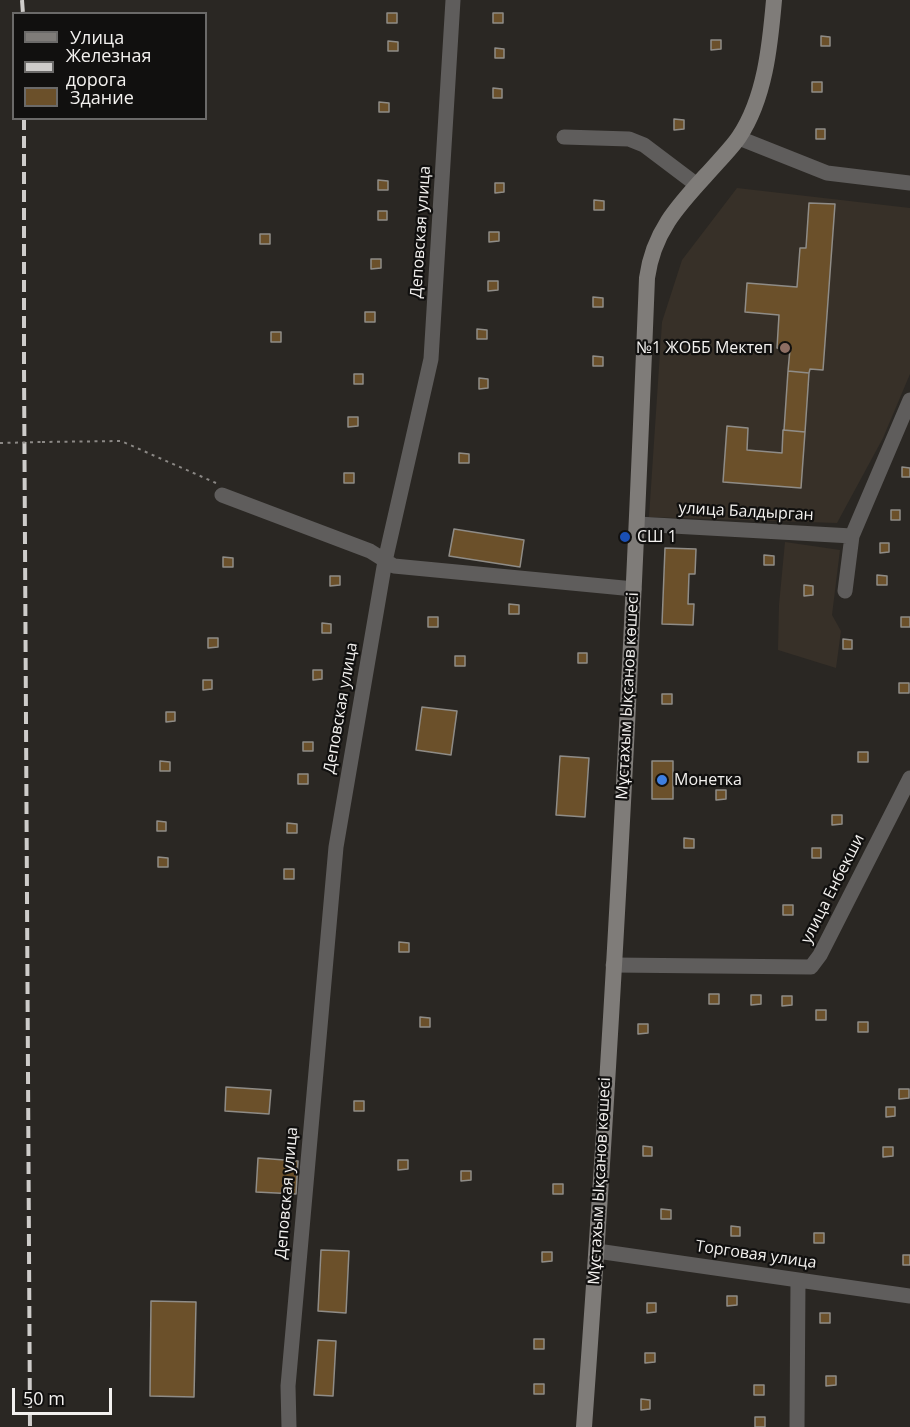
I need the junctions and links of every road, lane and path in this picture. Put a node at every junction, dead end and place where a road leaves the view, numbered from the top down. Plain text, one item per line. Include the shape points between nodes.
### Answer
1 (453, 0) edge
2 (774, 0) edge
3 (564, 137) dead end
4 (739, 138) junction
5 (910, 183) edge
6 (697, 185) junction
7 (910, 400) edge
8 (0, 443) edge
9 (225, 496) joint
10 (638, 524) junction
11 (852, 536) junction
12 (385, 561) junction
13 (634, 589) junction
14 (844, 591) dead end
15 (910, 778) edge
16 (613, 965) junction
17 (597, 1251) junction
18 (798, 1280) junction
19 (910, 1296) edge
20 (289, 1427) edge
21 (584, 1427) edge
22 (796, 1427) edge

1 - 12 street, Деповская улица via 431,359
2 - 4 main road, Мұстахым Ықсанов көшесі via 765,72 754,110
3 - 6 street via 628,139 644,146
4 - 5 street via 827,173
4 - 6 main road, Мұстахым Ықсанов көшесі
6 - 10 main road, Мұстахым Ықсанов көшесі via 663,228 650,258
7 - 11 street
8 - 9 path, bridge via 121,441 214,481 223,487
9 - 12 street via 370,551
10 - 11 street, улица Балдырган
10 - 13 main road, Мұстахым Ықсанов көшесі
11 - 14 street
12 - 13 street via 399,567
12 - 20 street, Деповская улица via 336,847 288,1386
13 - 16 main road, Мұстахым Ықсанов көшесі
15 - 16 street, улица Енбекши via 811,967
16 - 17 main road, Мұстахым Ықсанов көшесі
17 - 18 street, Торговая улица
17 - 21 main road, Мұстахым Ықсанов көшесі
18 - 19 street, Торговая улица
18 - 22 street

